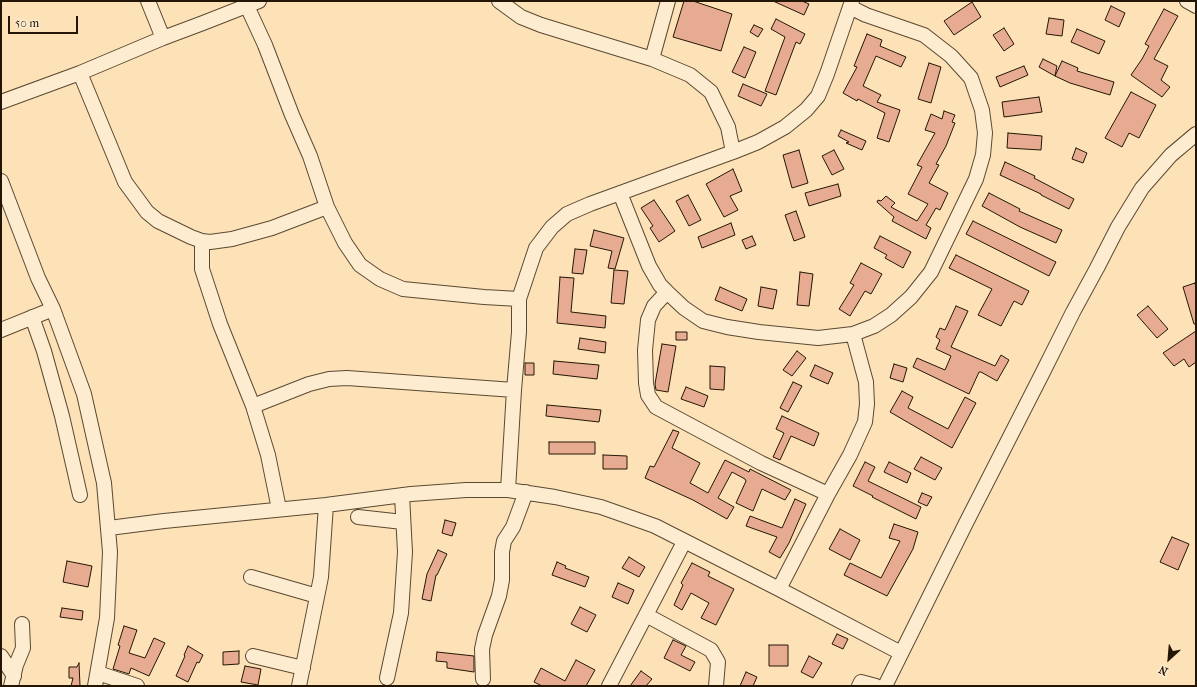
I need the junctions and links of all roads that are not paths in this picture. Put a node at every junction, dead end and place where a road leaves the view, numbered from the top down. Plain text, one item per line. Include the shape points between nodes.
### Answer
1 (148, 1) edge
2 (499, 1) edge
3 (668, 1) edge
4 (1187, 1) edge
5 (253, 3) edge
6 (851, 4) edge
7 (1196, 6) edge
8 (163, 38) junction
9 (652, 59) junction
10 (80, 74) junction
11 (1, 102) edge
12 (1196, 134) edge
13 (733, 152) junction
14 (1, 181) edge
15 (620, 194) junction
16 (326, 207) junction
17 (202, 242) junction
18 (667, 292) junction
19 (519, 299) junction
20 (53, 309) junction
21 (32, 317) junction
22 (1, 330) edge
23 (853, 334) junction
24 (514, 390) junction
25 (253, 406) junction
26 (508, 490) junction
27 (526, 492) junction
28 (828, 494) junction
29 (80, 495) dead end
30 (402, 495) junction
31 (326, 505) junction
32 (279, 509) junction
33 (358, 517) dead end
34 (403, 522) junction
35 (109, 528) junction
36 (684, 542) junction
37 (251, 577) dead end
38 (779, 589) junction
39 (317, 596) junction
40 (646, 615) junction
41 (22, 624) dead end
42 (901, 653) junction
43 (1, 656) edge
44 (253, 656) dead end
45 (303, 668) junction
46 (387, 678) dead end
47 (483, 679) dead end
48 (97, 680) edge
49 (12, 681) edge
50 (138, 686) edge
51 (300, 686) edge
52 (609, 686) edge
53 (716, 686) edge
54 (859, 686) edge
55 (876, 686) edge
56 (885, 686) edge

1 - 8 street
2 - 9 street via 521,17 541,26
3 - 9 street
4 - 7 street
5 - 8 street
5 - 16 street via 265,45 310,156
6 - 13 street via 818,96 785,127
6 - 23 street via 866,14 924,36 951,56 970,78 982,110 985,133 983,155 976,179 931,272 912,297 891,315 874,326
8 - 10 street
9 - 13 street via 690,75 711,92 728,127
10 - 11 street
10 - 17 street via 125,182 132,193 158,221
12 - 42 street via 1171,155 1142,188 1118,227 1072,312
13 - 15 street
14 - 20 street via 38,278
15 - 18 street via 650,266
15 - 19 street via 567,214 552,227 536,248
16 - 17 street via 272,228 232,239
16 - 19 street via 344,243 360,265 380,280 403,289
17 - 25 street via 202,269 220,324
18 - 23 street via 684,308 703,320 728,327 818,338
18 - 28 street via 654,306 648,320 646,383 648,395 656,407 761,463
19 - 24 street
20 - 21 street
20 - 35 street via 84,394 104,483
21 - 22 street
21 - 29 street via 58,401
23 - 28 street via 866,382 865,422 850,456
24 - 25 street via 347,378 329,379
24 - 26 street
25 - 32 street via 268,455
26 - 27 street
26 - 30 street
27 - 36 street via 602,507 655,526
27 - 47 street via 513,526 504,541 499,596 482,649
28 - 38 street
30 - 31 street
30 - 34 street
31 - 32 street
31 - 39 street via 321,576
32 - 35 street
33 - 34 street
34 - 46 street via 405,552 401,613
35 - 48 street via 107,618
36 - 38 street
36 - 40 street
37 - 39 street
38 - 42 street
39 - 45 street
40 - 52 street
40 - 53 street via 711,650 718,662
41 - 49 street via 23,648
42 - 56 street
43 - 49 street
44 - 45 street
45 - 51 street
48 - 50 street
54 - 55 street via 861,682

